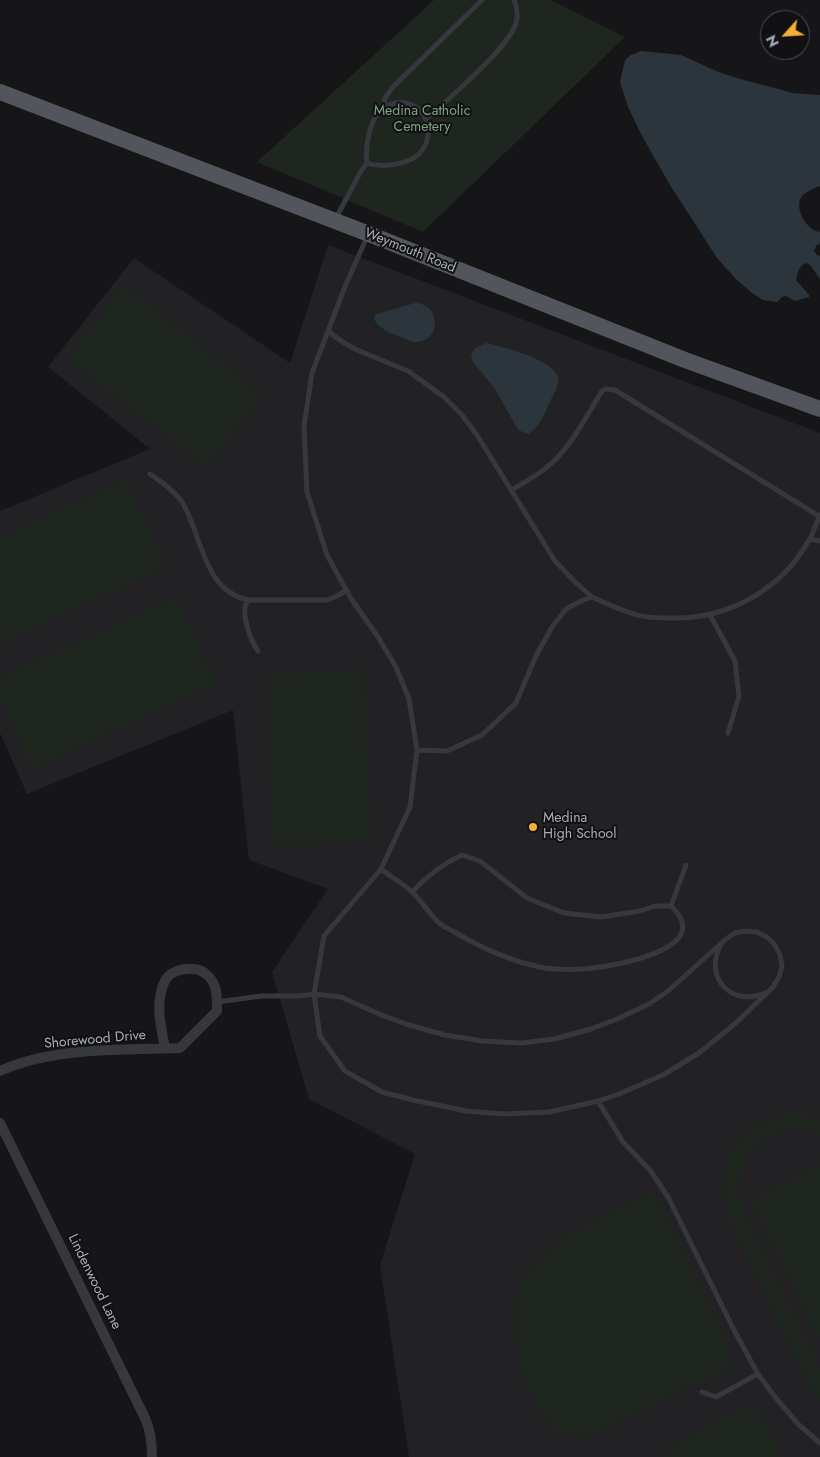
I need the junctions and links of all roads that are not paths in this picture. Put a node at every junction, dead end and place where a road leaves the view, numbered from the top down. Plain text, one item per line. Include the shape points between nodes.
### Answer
1 (482, 0) edge
2 (514, 0) edge
3 (0, 92) edge
4 (383, 109) junction
5 (426, 118) junction
6 (367, 163) junction
7 (335, 221) junction
8 (369, 234) junction
9 (328, 331) junction
10 (820, 409) edge
11 (150, 474) dead end
12 (511, 490) junction
13 (820, 515) edge
14 (810, 538) junction
15 (820, 542) edge
16 (347, 590) junction
17 (592, 597) junction
18 (249, 600) junction
19 (710, 615) junction
20 (258, 651) dead end
21 (728, 733) dead end
22 (417, 750) junction
23 (686, 865) dead end
24 (382, 869) junction
25 (412, 892) junction
26 (671, 906) junction
27 (726, 939) junction
28 (773, 987) junction
29 (314, 994) junction
30 (217, 1002) junction
31 (165, 1048) junction
32 (0, 1071) edge
33 (598, 1101) junction
34 (0, 1123) edge
35 (758, 1374) junction
36 (702, 1392) dead end
37 (820, 1443) edge
38 (152, 1457) edge

1 - 4 lane via 393,86 385,98
2 - 5 lane via 516,24 504,42
3 - 7 main road, Weymouth Road
4 - 5 lane via 399,102 409,102
4 - 6 lane via 370,131
5 - 6 lane via 428,140 414,158 388,165
6 - 7 lane
7 - 8 main road, Weymouth Road
8 - 9 lane
8 - 10 main road, Weymouth Road via 685,360
9 - 12 lane via 357,350 408,371 444,397 477,435
9 - 16 lane via 312,373 304,426 307,492 327,555
11 - 18 lane via 182,502 215,577 229,592
12 - 13 lane via 554,461 602,391 611,389
12 - 17 lane via 555,561
13 - 14 lane
14 - 15 lane
14 - 19 lane via 790,567 771,585 733,608
16 - 18 lane via 327,600
16 - 22 lane via 396,667 409,699
17 - 19 lane via 633,614 656,618
17 - 22 lane via 566,609 536,656 516,703 482,736 446,751
18 - 20 lane via 245,607 247,626
19 - 21 lane via 735,661 739,696
22 - 24 lane via 410,807
23 - 26 lane
24 - 25 lane
24 - 29 lane via 324,936
25 - 26 lane via 444,863 462,855 480,861 527,898 564,914 601,917 654,906
25 - 26 lane via 440,924 484,949 541,968 592,969 645,957 667,948 678,941 682,932 678,912
27 - 28 lane via 746,930 768,937 776,945 782,966
27 - 28 lane via 715,957 718,979 724,988 738,996 754,997
27 - 29 lane via 649,1004 591,1029 554,1039 522,1043 444,1035 341,997
28 - 33 lane via 699,1053 663,1075
29 - 30 lane
29 - 33 lane via 320,1036 345,1071 382,1092 466,1111 504,1114 548,1112
30 - 31 street, Shorewood Drive via 217,1011 180,1048
30 - 31 street, Shorewood Drive via 217,990 207,974 197,969 173,973 164,981 160,1000 159,1016
31 - 32 street, Shorewood Drive via 52,1055
33 - 35 lane via 623,1142 650,1170 668,1197
34 - 38 street, Lindenwood Lane via 145,1418
35 - 36 lane via 716,1397
35 - 37 lane via 799,1425

